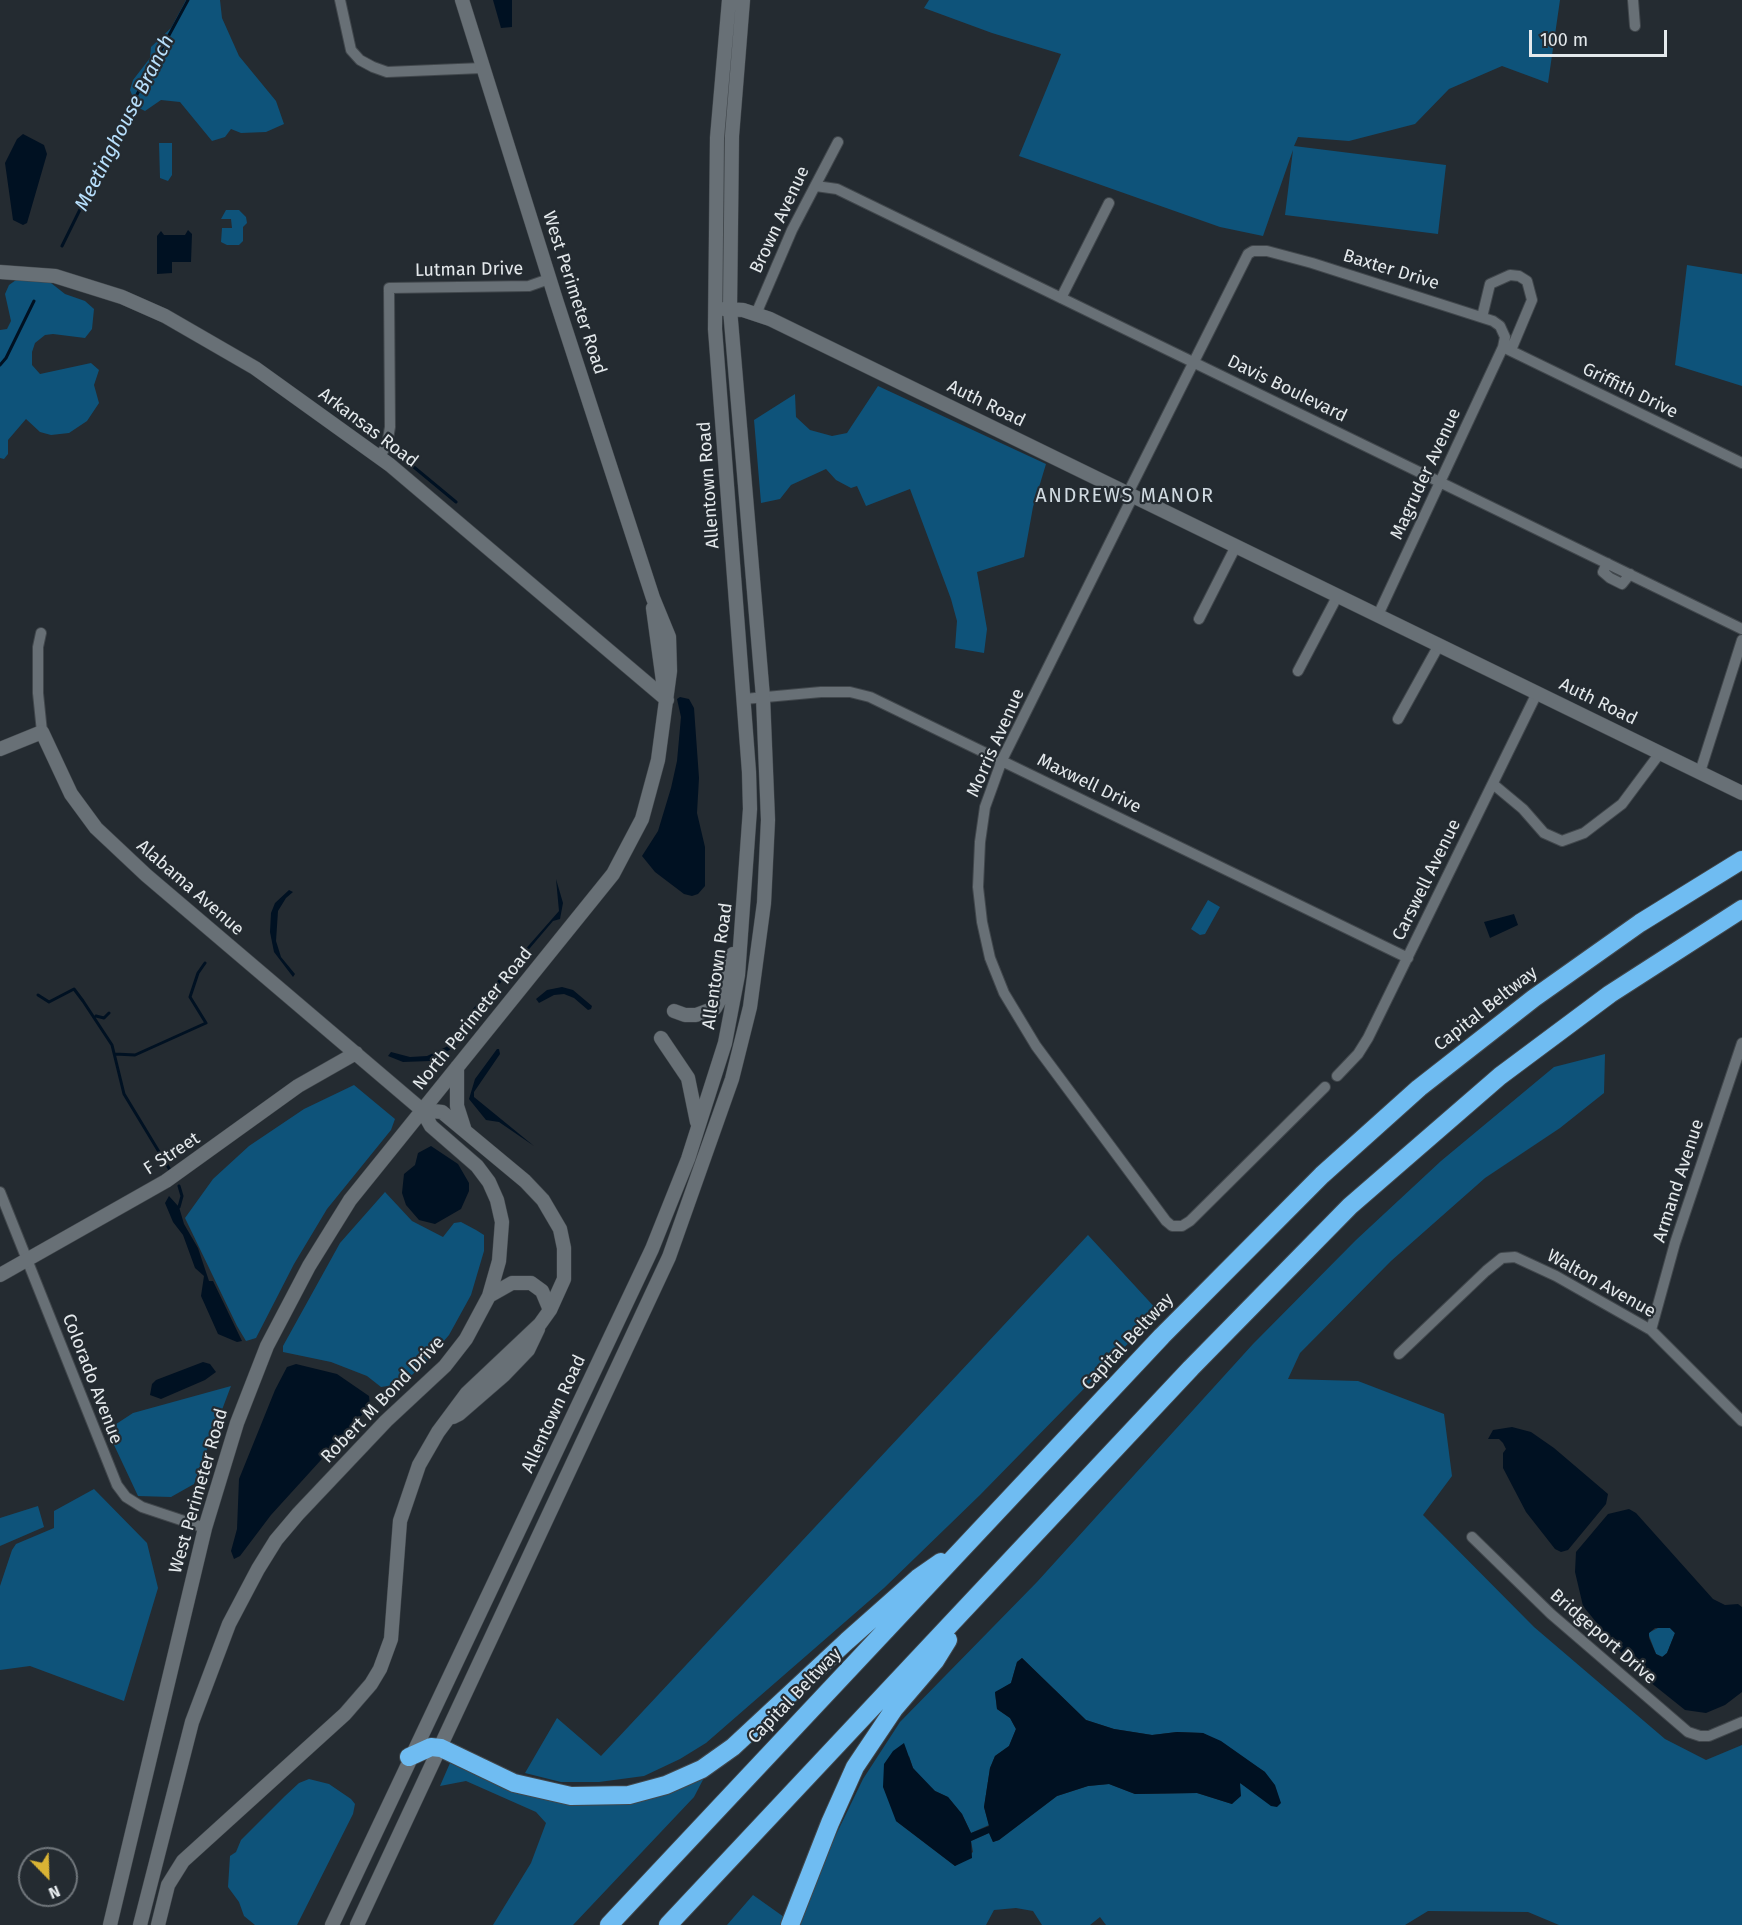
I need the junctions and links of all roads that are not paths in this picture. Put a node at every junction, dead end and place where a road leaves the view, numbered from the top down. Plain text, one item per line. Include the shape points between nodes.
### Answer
1 (340, 0) edge
2 (462, 0) edge
3 (729, 0) edge
4 (743, 0) edge
5 (1633, 0) edge
6 (1635, 26) dead end
7 (482, 68) junction
8 (838, 142) dead end
9 (816, 186) junction
10 (1109, 203) dead end
11 (1248, 254) joint
12 (0, 272) edge
13 (549, 279) junction
14 (1061, 298) junction
15 (715, 309) junction
16 (730, 309) junction
17 (756, 314) junction
18 (1482, 317) junction
19 (1507, 348) junction
20 (1194, 363) junction
21 (379, 457) junction
22 (1742, 463) edge
23 (1440, 482) junction
24 (1131, 494) junction
25 (1236, 546) junction
26 (1338, 596) junction
27 (1378, 615) junction
28 (1199, 620) dead end
29 (1742, 628) edge
30 (41, 633) dead end
31 (1742, 640) edge
32 (1439, 645) junction
33 (1298, 671) dead end
34 (1537, 693) junction
35 (763, 697) junction
36 (744, 699) junction
37 (667, 700) junction
38 (1398, 719) dead end
39 (42, 732) junction
40 (0, 749) edge
41 (1660, 753) junction
42 (1002, 760) junction
43 (1700, 772) junction
44 (1493, 784) junction
45 (1742, 793) edge
46 (1742, 860) edge
47 (745, 899) junction
48 (1742, 909) edge
49 (552, 951) joint
50 (1408, 958) junction
51 (674, 1011) dead end
52 (661, 1038) dead end
53 (1742, 1043) edge
54 (356, 1053) junction
55 (456, 1067) junction
56 (1337, 1076) dead end
57 (1325, 1087) dead end
58 (422, 1110) junction
59 (698, 1128) junction
60 (465, 1131) junction
61 (0, 1192) edge
62 (28, 1259) junction
63 (0, 1275) edge
64 (489, 1296) junction
65 (550, 1311) junction
66 (1651, 1330) junction
67 (1399, 1354) dead end
68 (1742, 1421) edge
69 (205, 1528) junction
70 (976, 1536) junction
71 (1472, 1537) dead end
72 (970, 1604) junction
73 (1742, 1722) edge
74 (441, 1748) junction
75 (409, 1756) junction
76 (110, 1925) edge
77 (140, 1925) edge
78 (158, 1925) edge
79 (332, 1925) edge
80 (357, 1925) edge
81 (609, 1925) edge
82 (668, 1925) edge
83 (790, 1925) edge

1 - 7 street via 351,50 373,67 387,72
2 - 7 street, West Perimeter Road
3 - 15 street, Allentown Road via 717,128
4 - 16 street, Allentown Road via 732,147
5 - 6 street
7 - 13 street, West Perimeter Road
8 - 9 street, Brown Avenue
9 - 14 street, Davis Boulevard via 837,189
9 - 17 street, Brown Avenue via 782,251
10 - 14 street
11 - 18 street, Baxter Drive via 1267,251 1312,263
11 - 20 street, Morris Avenue
12 - 21 street, Arkansas Road via 55,276 143,305 255,368
13 - 21 street, Lutman Drive via 529,286 389,288 390,427 387,445
13 - 37 street, West Perimeter Road via 653,597 652,613
14 - 20 street, Davis Boulevard
15 - 16 street, Auth Road
15 - 36 street, Allentown Road
16 - 17 street, Auth Road
16 - 35 street, Allentown Road
17 - 24 street, Auth Road
18 - 19 street, Baxter Drive via 1500,326
18 - 19 street, Magruder Avenue via 1490,284 1510,275 1527,281 1532,300
19 - 22 street, Griffith Drive
19 - 23 street, Magruder Avenue
20 - 23 street, Davis Boulevard
20 - 24 street, Morris Avenue
21 - 37 street, Arkansas Road
23 - 27 street, Magruder Avenue
23 - 29 street, Davis Boulevard via 1607,563 1603,572 1622,584 1630,574
24 - 25 street, Auth Road
24 - 42 street, Morris Avenue
25 - 26 street, Auth Road
25 - 28 street
26 - 27 street, Auth Road
26 - 33 street
27 - 32 street, Auth Road
30 - 39 street, Alabama Avenue via 38,693
31 - 43 street
32 - 34 street, Auth Road
32 - 38 street
34 - 41 street, Auth Road
34 - 44 street, Carswell Avenue
35 - 36 street, Maxwell Drive
35 - 42 street, Maxwell Drive via 821,692 861,694
35 - 74 street, Allentown Road via 768,820 764,903 750,1007 732,1079 669,1257
36 - 47 street, Allentown Road via 750,790
37 - 49 street, West Perimeter Road via 650,795 632,842 613,874
39 - 40 street
39 - 54 street, Alabama Avenue via 71,794 113,846
41 - 43 street, Auth Road
41 - 44 street via 1622,804 1584,833 1562,841 1544,833 1524,808
42 - 50 street, Maxwell Drive
42 - 57 street, Morris Avenue via 985,807 978,864 982,922 997,977 1047,1062 1166,1221 1177,1227 1190,1221
43 - 45 street, Auth Road
44 - 50 street, Carswell Avenue
46 - 70 highway, Capital Beltway via 1577,966 1474,1043 1379,1123 1218,1277
47 - 51 street via 721,1002 705,1014
47 - 59 street, Allentown Road via 738,975 725,1043
48 - 72 highway via 1663,958 1558,1032 1396,1163 1246,1310
49 - 55 street, North Perimeter Road
50 - 56 street, Carswell Avenue via 1362,1050
52 - 59 street via 688,1078
53 - 66 street, Armand Avenue via 1675,1243
54 - 58 street, Alabama Avenue
54 - 62 street, F Street via 298,1086 166,1181
55 - 58 street, North Perimeter Road
55 - 60 street via 457,1106
58 - 60 street via 441,1112
58 - 64 street, Robert M Bond Drive via 431,1126 477,1166 497,1200 501,1242
58 - 69 street, West Perimeter Road via 350,1200 287,1307 249,1390
59 - 75 street, Allentown Road via 652,1249
60 - 65 street via 525,1181 555,1218 565,1264 564,1279
61 - 62 street, Colorado Avenue
62 - 63 street, F Street
62 - 69 street, Colorado Avenue via 117,1485 126,1497 142,1507
64 - 65 street via 512,1283 531,1283 542,1291
64 - 77 street, Robert M Bond Drive via 457,1352 298,1514 258,1569 229,1624 192,1722
65 - 78 street via 473,1386 419,1465 404,1507 396,1550 393,1628 380,1669 345,1714 183,1861 168,1885
66 - 67 street, Walton Avenue via 1522,1259 1502,1258
66 - 68 street, Walton Avenue
69 - 76 street, West Perimeter Road
70 - 74 highway via 918,1578 733,1747 678,1780 629,1795 571,1796 514,1783
70 - 81 highway, Capital Beltway
71 - 73 street, Bridgeport Drive via 1551,1614 1688,1732 1700,1736 1725,1731
72 - 82 highway
72 - 83 highway via 935,1661 894,1709 855,1767
74 - 75 highway via 431,1747
74 - 80 street, Allentown Road
75 - 79 street, Allentown Road

